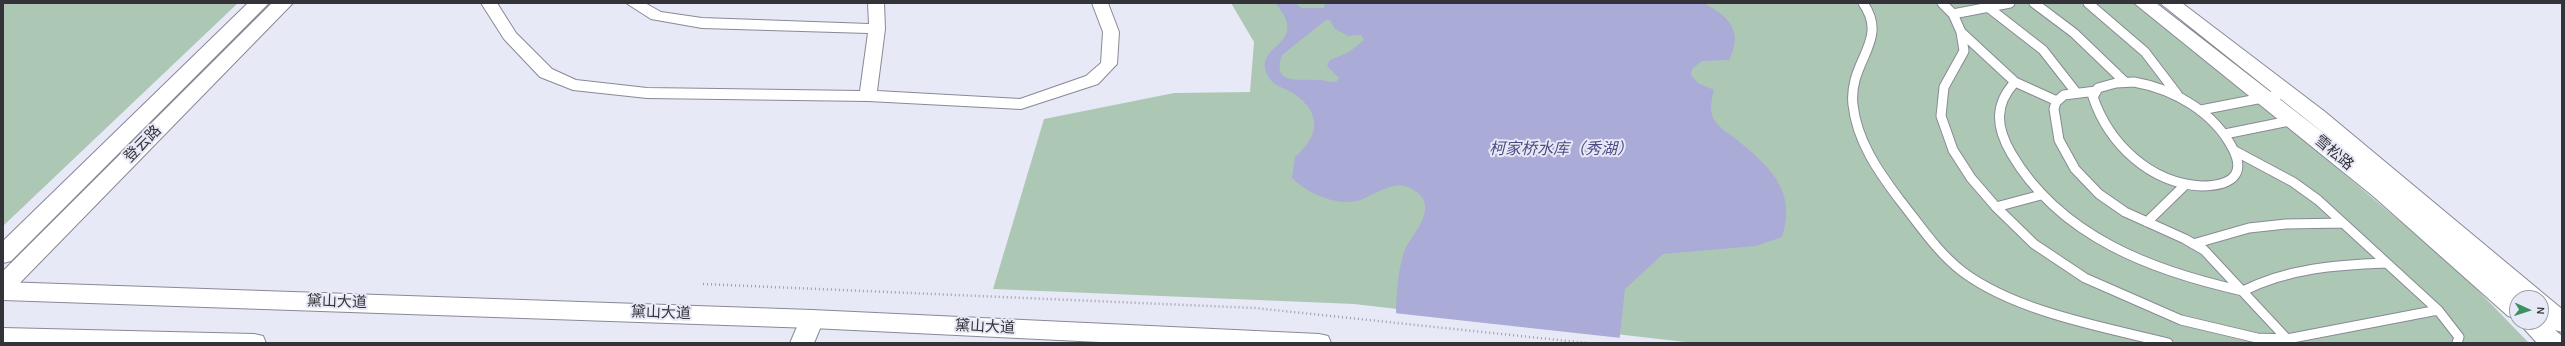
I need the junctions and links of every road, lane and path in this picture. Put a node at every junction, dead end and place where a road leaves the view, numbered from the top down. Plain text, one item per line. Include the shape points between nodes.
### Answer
1 (259, 3) edge
2 (284, 3) edge
3 (488, 3) edge
4 (634, 3) edge
5 (876, 3) edge
6 (1100, 3) edge
7 (1863, 3) edge
8 (1942, 3) edge
9 (2010, 3) edge
10 (2034, 3) edge
11 (2088, 3) edge
12 (2144, 3) edge
13 (2170, 3) edge
14 (1989, 8) junction
15 (1953, 14) junction
16 (877, 29) junction
17 (1961, 32) junction
18 (2015, 82) junction
19 (2125, 82) junction
20 (2075, 91) junction
21 (2096, 91) junction
22 (2288, 93) junction
23 (868, 96) junction
24 (2178, 96) junction
25 (2266, 97) junction
26 (2057, 101) junction
27 (2201, 110) junction
28 (2317, 116) junction
29 (2295, 120) junction
30 (2225, 134) junction
31 (2235, 151) junction
32 (2186, 184) junction
33 (2041, 196) junction
34 (1996, 207) junction
35 (2147, 222) junction
36 (2343, 223) junction
37 (2193, 244) junction
38 (3, 255) edge
39 (2386, 263) junction
40 (703, 284) dead end
41 (3, 286) edge
42 (2524, 290) edge
43 (3, 291) edge
44 (2243, 291) junction
45 (2509, 303) edge
46 (2438, 310) junction
47 (2549, 311) edge
48 (812, 319) junction
49 (2562, 323) edge
50 (2539, 330) edge
51 (3, 337) edge
52 (2287, 339) junction
53 (254, 343) edge
54 (802, 343) edge
55 (1319, 343) edge
56 (1587, 343) edge
57 (2168, 343) edge
58 (2457, 343) edge
59 (2553, 343) edge

1 - 38 main road, 登云路
2 - 41 main road, 登云路
3 - 23 street via 510,36 546,73 573,85 647,93
4 - 16 street via 657,16 702,22
5 - 16 street
6 - 23 street via 1111,32 1109,64 1092,80 1021,104
7 - 57 lane via 1870,10 1875,26 1852,87 1861,138 1873,165 1938,248 1962,271 2029,306
8 - 15 lane
9 - 14 lane
10 - 19 lane via 2074,33
11 - 24 lane via 2145,52
12 - 25 main road, 雪松路
13 - 22 main road, 雪松路
14 - 15 lane
14 - 20 lane via 2043,50
15 - 17 lane
16 - 23 street
17 - 18 lane
17 - 34 lane via 1964,51 1944,87 1941,116 1953,150 1971,178
18 - 26 lane
18 - 33 lane via 2005,91 1997,107 2001,132 2013,160
19 - 21 lane via 2098,88
19 - 24 lane via 2156,86
20 - 21 lane
20 - 26 lane via 2062,95
21 - 32 lane via 2093,97 2096,112 2124,150 2145,166
22 - 25 lane
22 - 28 main road, 雪松路
24 - 27 lane
25 - 27 lane
25 - 29 main road, 雪松路
26 - 35 lane via 2054,118 2059,140 2070,162 2102,196 2125,212
27 - 30 lane
28 - 29 lane
28 - 42 main road, 雪松路
29 - 30 lane
29 - 45 main road, 雪松路
30 - 31 lane
31 - 32 lane via 2239,164 2235,175 2208,186
31 - 36 lane via 2293,182
32 - 35 lane
33 - 34 lane
33 - 44 lane via 2074,222 2118,250 2161,270 2200,283
34 - 52 lane via 2034,244 2085,278 2133,301 2181,320 2258,338
35 - 37 lane
36 - 37 lane via 2286,224 2249,228
36 - 39 lane
37 - 44 lane via 2205,251
39 - 44 lane via 2330,266 2290,272 2263,280
39 - 46 lane
40 - 56 path via 1255,308
43 - 48 main road, 黛山大道
44 - 52 lane
46 - 52 lane
46 - 58 lane via 2459,337
47 - 49 main road
48 - 54 main road
48 - 55 main road, 黛山大道
50 - 59 main road
51 - 53 main road

